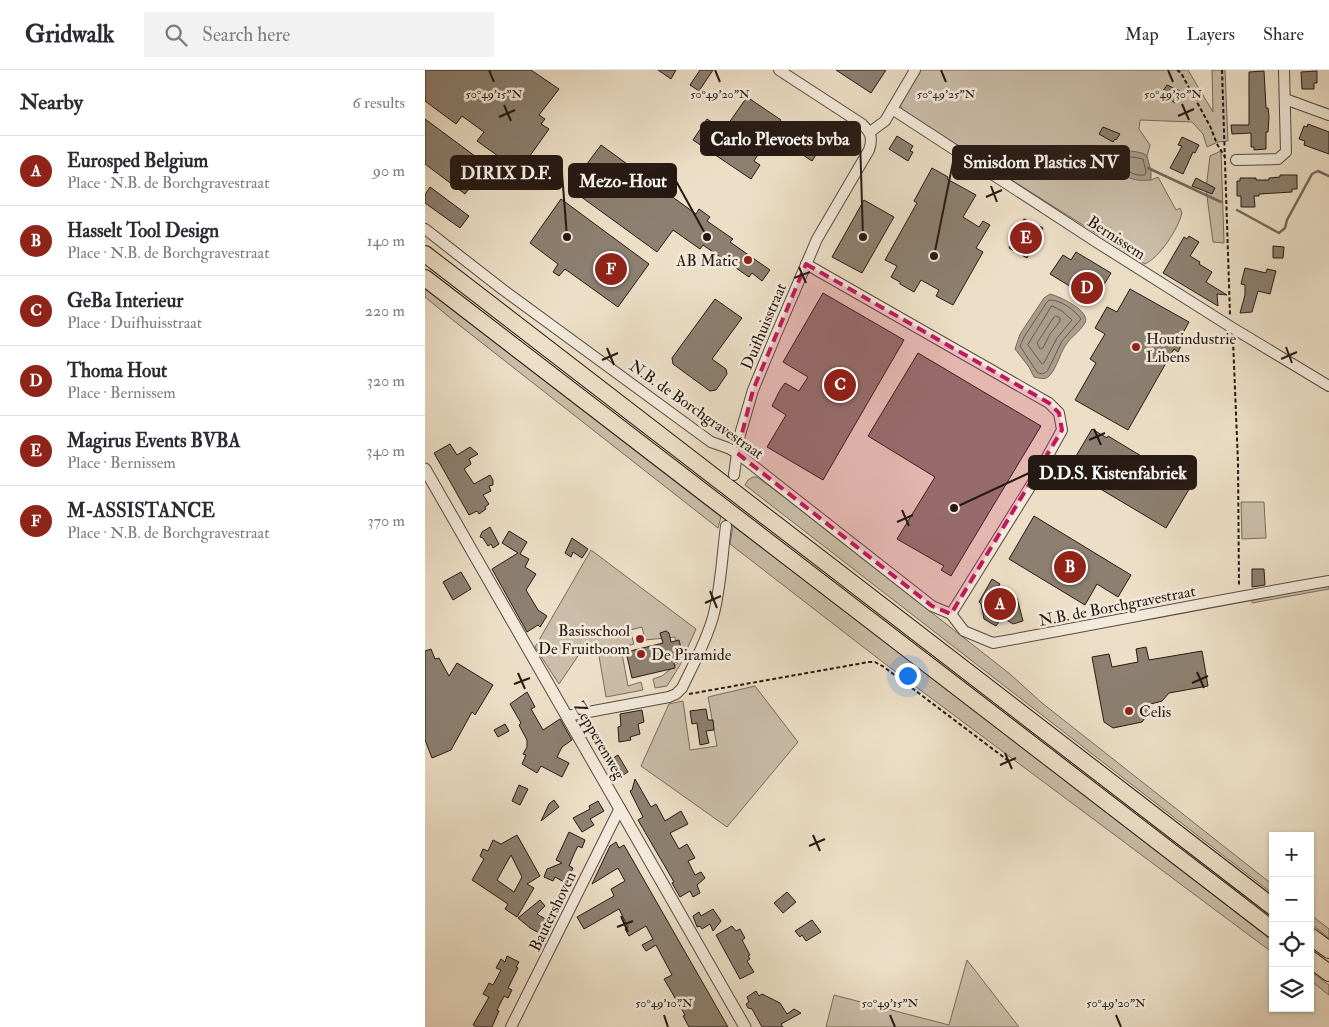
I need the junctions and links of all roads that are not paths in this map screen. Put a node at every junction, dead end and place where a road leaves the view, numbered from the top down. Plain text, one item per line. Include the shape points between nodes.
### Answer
1 (779, 70) edge
2 (915, 70) edge
3 (1284, 70) edge
4 (1285, 99) junction
5 (892, 109) junction
6 (1329, 115) edge
7 (870, 132) junction
8 (1231, 159) road end
9 (425, 229) edge
10 (425, 254) edge
11 (806, 264) junction
12 (425, 278) edge
13 (1329, 386) edge
14 (737, 453) junction
15 (425, 469) edge
16 (734, 475) dead end
17 (725, 526) dead end
18 (1329, 581) edge
19 (951, 614) junction
20 (567, 716) junction
21 (620, 808) junction
22 (1269, 904) edge
23 (1269, 927) edge
24 (1314, 939) edge
25 (1329, 950) edge
26 (1314, 962) edge
27 (1329, 973) edge
28 (511, 1027) edge
29 (745, 1027) edge

1 - 7 street
2 - 5 street
3 - 4 street
4 - 6 street
4 - 8 street via 1284,155 1273,160
5 - 7 street via 885,121
5 - 13 street, Bernissem via 1115,254
7 - 11 street, Duifhuisstraat via 869,150 821,230
9 - 14 street, N.B. de Borchgravestraat via 711,442
10 - 22 highway
11 - 14 street, Duifhuisstraat via 753,390
11 - 19 street via 1049,403 1059,412 1062,430
12 - 23 highway
14 - 16 street, Duifhuisstraat
14 - 19 street, N.B. de Borchgravestraat via 932,606
15 - 20 street, Zepperenweg
17 - 20 street via 713,618 677,694
18 - 19 street, N.B. de Borchgravestraat via 993,643 964,631
20 - 21 street, Zepperenweg
21 - 28 street, Bautershoven
21 - 29 street, Zepperenweg
24 - 25 highway
26 - 27 highway

